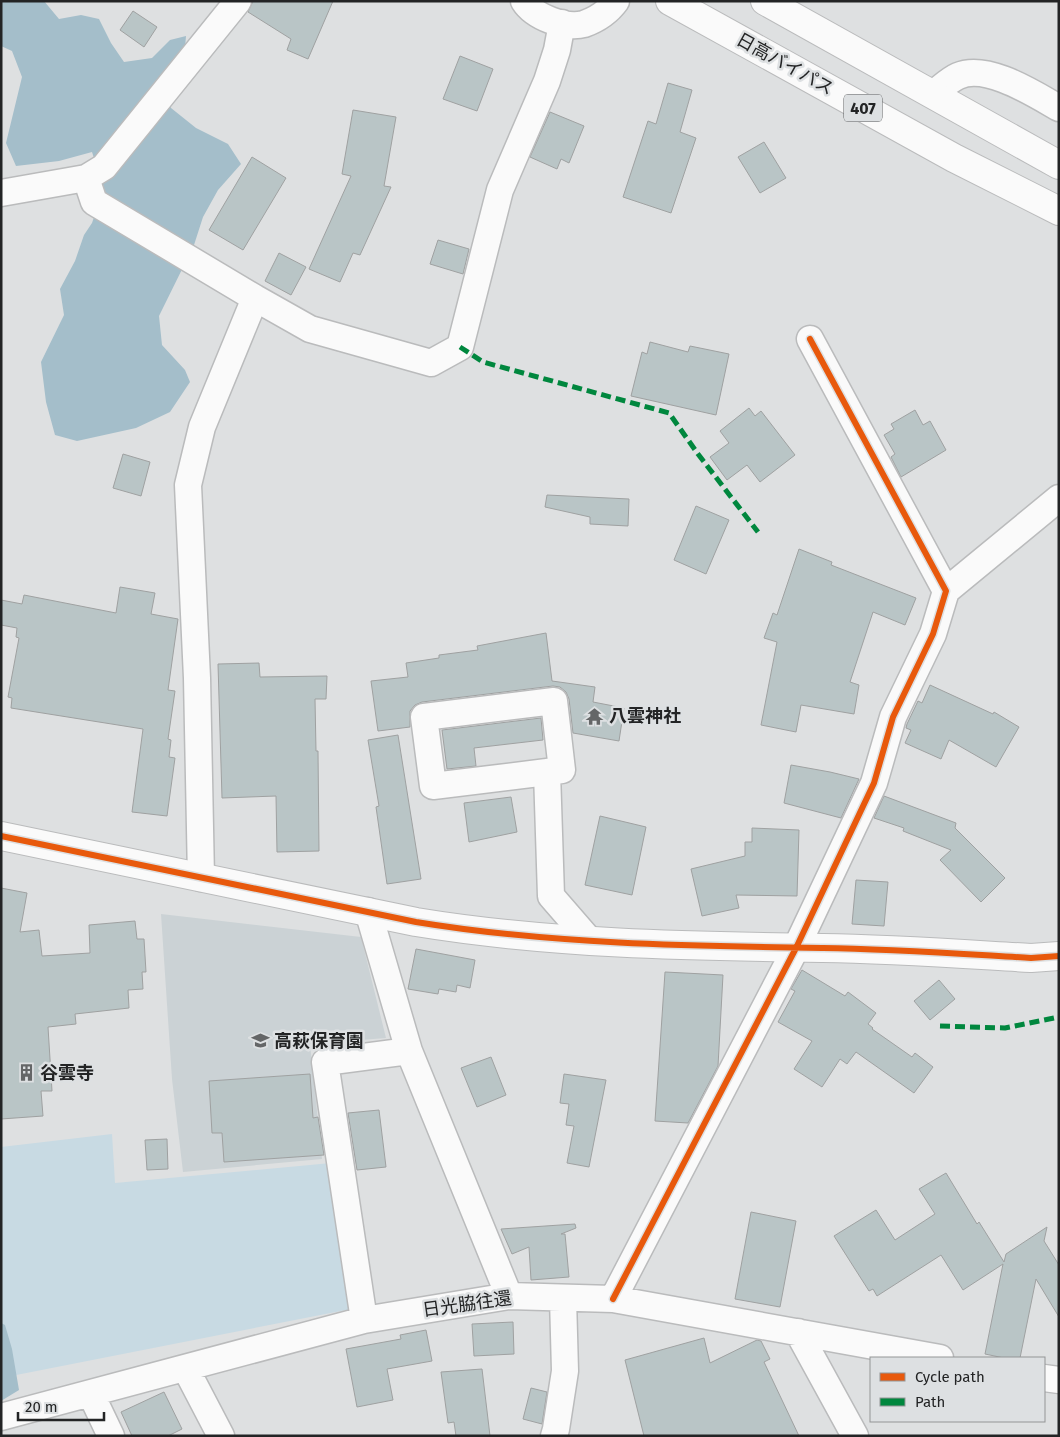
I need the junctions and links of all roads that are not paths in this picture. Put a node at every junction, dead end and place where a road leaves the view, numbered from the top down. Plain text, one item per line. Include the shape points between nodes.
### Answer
1 (238, 1) edge
2 (524, 1) edge
3 (616, 1) edge
4 (670, 1) edge
5 (765, 1) edge
6 (562, 23) junction
7 (933, 94) junction
8 (1059, 108) edge
9 (1059, 165) edge
10 (86, 178) junction
11 (2, 196) edge
12 (1059, 211) edge
13 (255, 298) junction
14 (810, 339) dead end
15 (1059, 498) edge
16 (946, 591) junction
17 (547, 772) junction
18 (1, 836) edge
19 (201, 878) junction
20 (368, 911) junction
21 (590, 941) junction
22 (796, 948) junction
23 (1059, 956) edge
24 (409, 1051) junction
25 (510, 1296) junction
26 (563, 1298) junction
27 (613, 1299) junction
28 (364, 1320) junction
29 (798, 1332) junction
30 (935, 1357) edge
31 (186, 1369) junction
32 (1045, 1378) edge
33 (1059, 1380) edge
34 (91, 1394) junction
35 (1, 1417) edge
36 (111, 1436) edge
37 (221, 1436) edge
38 (554, 1436) edge
39 (855, 1436) edge

1 - 10 street via 104,166
2 - 6 street via 529,9
3 - 6 street via 608,12 583,24
4 - 12 main road, 日高バイパス / 407 via 954,158
5 - 7 main road, 407
6 - 13 street via 547,81 500,190 460,346 431,363 310,329
7 - 8 street via 958,75 980,72 1016,85
7 - 9 main road, 407
10 - 11 street
10 - 13 street via 94,202
13 - 19 street via 202,427 188,485 197,678
14 - 16 street
15 - 16 street
16 - 22 street via 933,634 893,717 874,783
17 - 17 street via 562,770 554,701 424,717 433,786
17 - 21 street via 551,896
18 - 19 main road
19 - 20 main road
20 - 21 main road via 466,930
20 - 24 street
21 - 22 main road
22 - 23 main road via 1031,958
22 - 27 street
24 - 25 street
24 - 28 street via 325,1062
25 - 26 street, 日光脇往還
25 - 28 street, 日光脇往還
26 - 27 street, 日光脇往還
26 - 38 street via 566,1371
27 - 29 street, 日光脇往還
28 - 31 street, 日光脇往還
29 - 30 street, 日光脇往還
29 - 39 street
31 - 34 street, 日光脇往還
31 - 37 street
32 - 33 street
34 - 35 street, 日光脇往還
34 - 36 street

